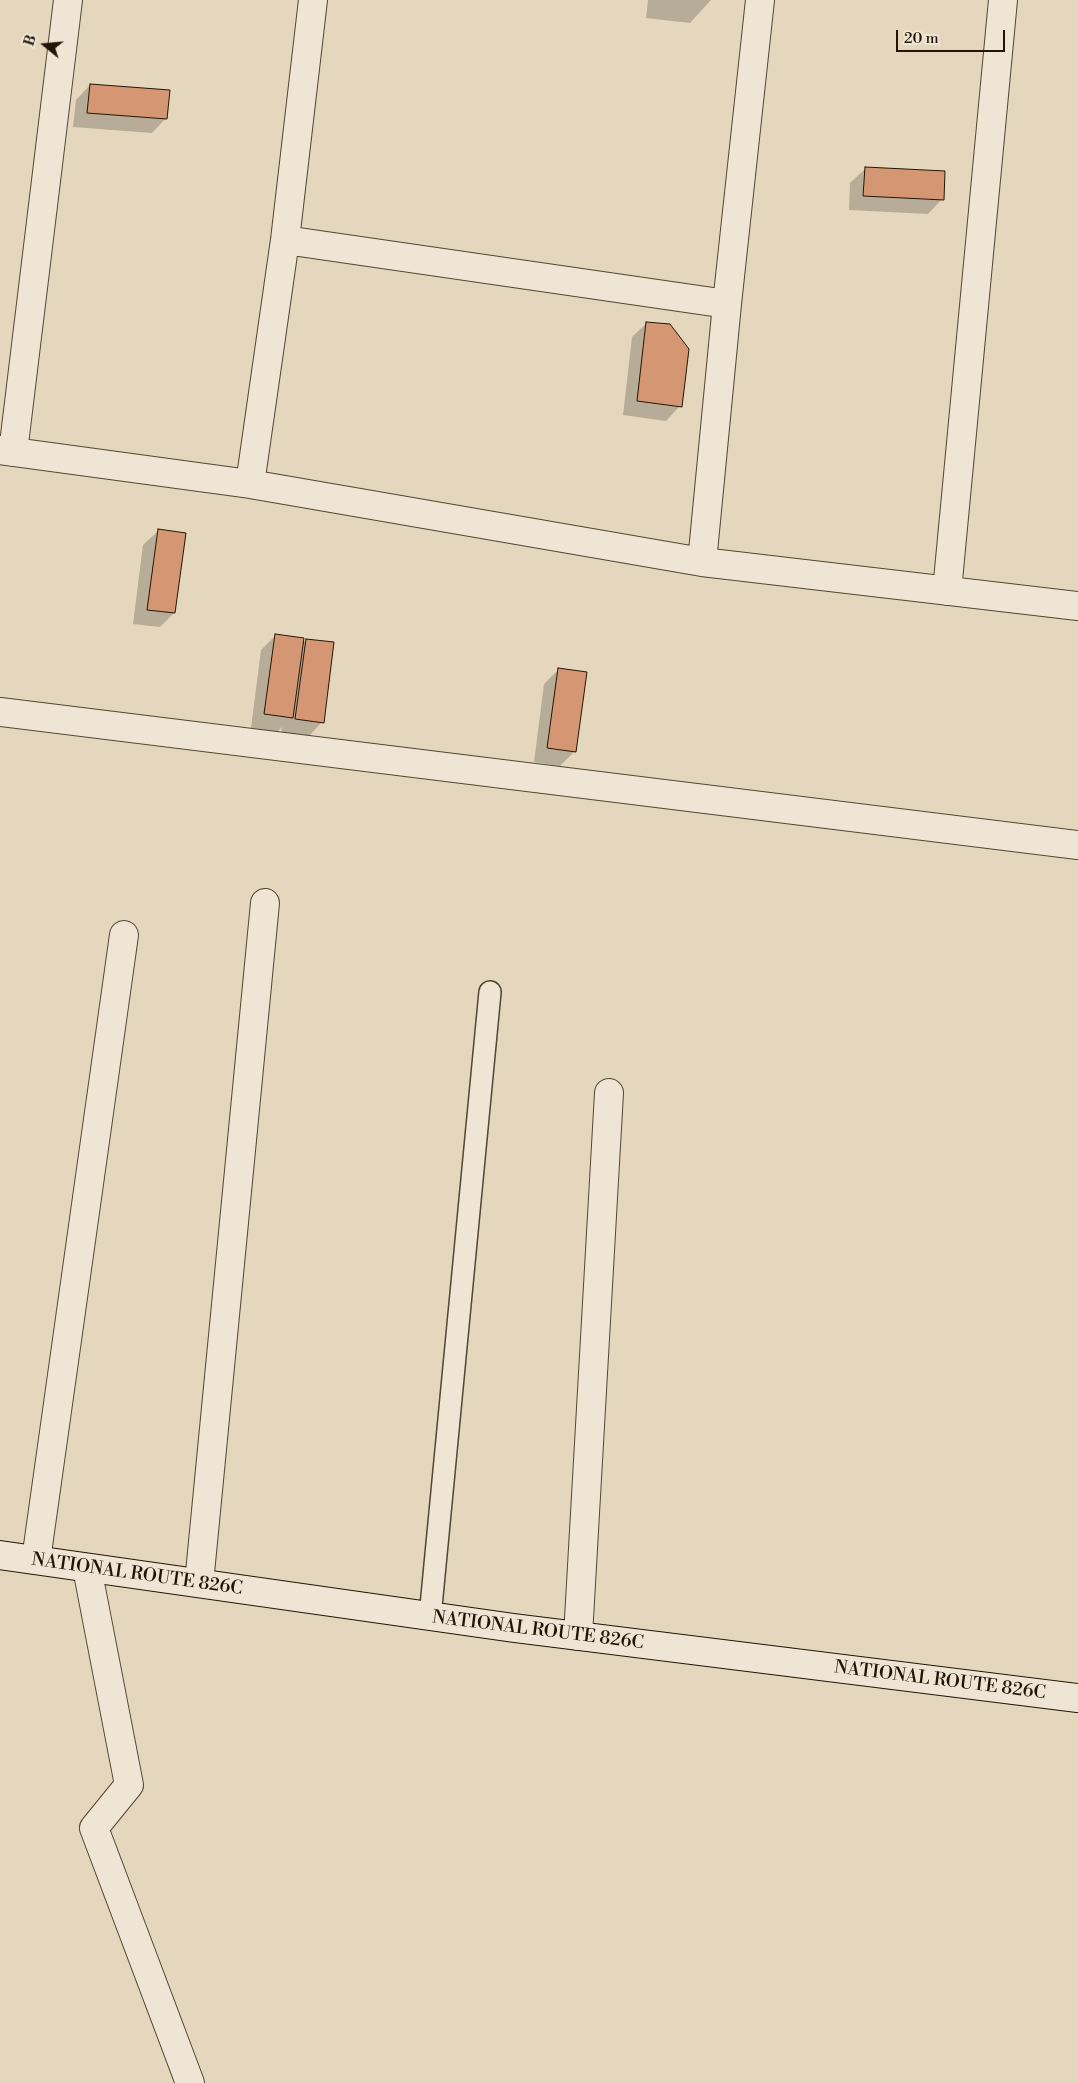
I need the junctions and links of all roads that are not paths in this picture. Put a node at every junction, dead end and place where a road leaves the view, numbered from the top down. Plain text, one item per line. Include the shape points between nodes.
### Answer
1 (68, 0) edge
2 (313, 0) edge
3 (760, 0) edge
4 (1003, 0) edge
5 (285, 240) junction
6 (727, 304) junction
7 (6, 451) edge
8 (250, 484) junction
9 (702, 562) junction
10 (947, 591) junction
11 (1078, 606) edge
12 (0, 712) edge
13 (1078, 845) edge
14 (265, 903) dead end
15 (124, 935) dead end
16 (490, 992) dead end
17 (608, 1094) dead end
18 (0, 1555) edge
19 (36, 1560) junction
20 (87, 1568) junction
21 (199, 1583) junction
22 (430, 1617) junction
23 (578, 1636) junction
24 (1078, 1698) edge
25 (190, 2083) edge

1 - 7 street
2 - 5 street
3 - 6 street
4 - 10 street
5 - 6 street
5 - 8 street
6 - 9 street
7 - 8 street
8 - 9 street
9 - 10 street
10 - 11 street
12 - 13 street
14 - 21 street
15 - 19 street
16 - 22 lane
17 - 23 street
18 - 19 street, NATIONAL ROUTE 826C
19 - 20 street, NATIONAL ROUTE 826C
20 - 21 street, NATIONAL ROUTE 826C
20 - 25 street via 129,1785 94,1828
21 - 22 street, NATIONAL ROUTE 826C
22 - 23 street, NATIONAL ROUTE 826C
23 - 24 street, NATIONAL ROUTE 826C

